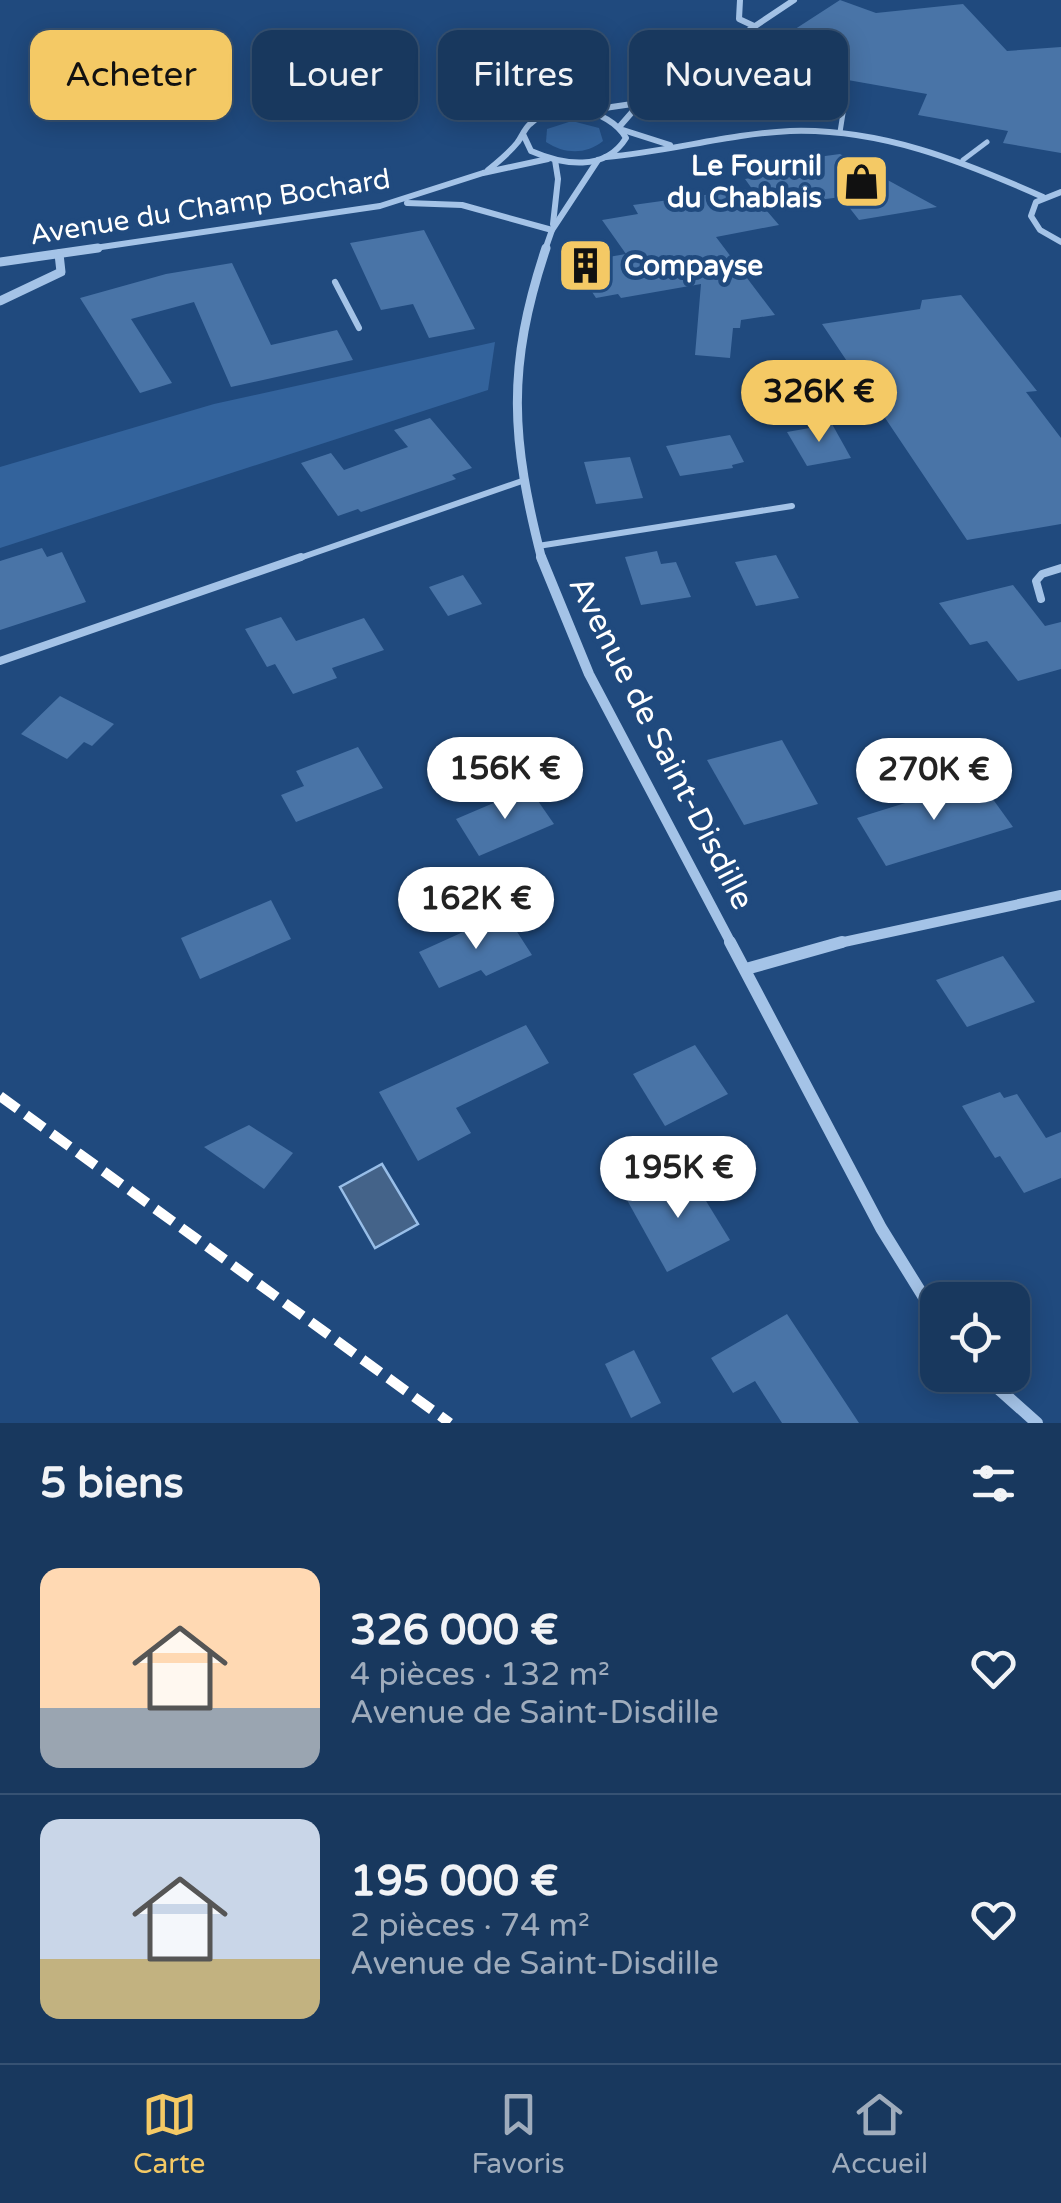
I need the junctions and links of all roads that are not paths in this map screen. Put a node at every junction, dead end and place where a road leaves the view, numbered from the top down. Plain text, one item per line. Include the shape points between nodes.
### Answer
1 (740, 0) edge
2 (794, 0) edge
3 (754, 26) junction
4 (748, 30) edge
5 (629, 118) edge
6 (538, 120) edge
7 (609, 120) edge
8 (842, 120) edge
9 (622, 128) junction
10 (840, 132) junction
11 (523, 134) junction
12 (987, 142) dead end
13 (676, 146) junction
14 (602, 158) junction
15 (552, 159) junction
16 (964, 160) junction
17 (484, 173) junction
18 (1061, 192) edge
19 (1043, 197) junction
20 (393, 204) junction
21 (552, 230) junction
22 (1061, 242) edge
23 (59, 254) junction
24 (0, 262) edge
25 (335, 282) dead end
26 (0, 301) edge
27 (359, 328) dead end
28 (522, 481) junction
29 (792, 506) dead end
30 (538, 546) junction
31 (1061, 568) edge
32 (1040, 599) dead end
33 (0, 661) edge
34 (1061, 896) edge
35 (746, 969) junction
36 (920, 1291) edge
37 (1001, 1392) edge
38 (1037, 1423) edge

1 - 3 street via 739,19
2 - 3 street
3 - 4 street
5 - 9 street
6 - 11 street, Avenue du Champ Bochard
7 - 9 street
8 - 10 lane
9 - 13 street
9 - 14 street, Avenue de Saint-Disdille via 622,146
10 - 13 street, Avenue du Champ Bochard via 770,132
10 - 16 street, Avenue du Champ Bochard
11 - 15 street via 531,150
11 - 17 street, Avenue du Champ Bochard
12 - 16 lane
13 - 14 street, Avenue du Champ Bochard
14 - 15 street, Avenue du Champ Bochard
14 - 21 street, Avenue de Saint-Disdille via 583,176
15 - 17 street, Avenue du Champ Bochard
15 - 21 street via 558,179
16 - 19 street, Avenue du Champ Bochard
17 - 20 street, Avenue du Champ Bochard
18 - 19 street
19 - 22 street via 1031,216
20 - 21 street via 462,204
20 - 23 street, Avenue du Champ Bochard
21 - 28 street, Avenue de Saint-Disdille via 532,286 516,371
23 - 24 street, Avenue du Champ Bochard
23 - 26 street via 61,272
25 - 27 lane
28 - 30 street, Avenue de Saint-Disdille
28 - 33 lane
29 - 30 lane
30 - 35 street, Avenue de Saint-Disdille via 583,662
31 - 32 lane via 1036,581
34 - 35 street
35 - 36 street, Avenue de Saint-Disdille
37 - 38 street

